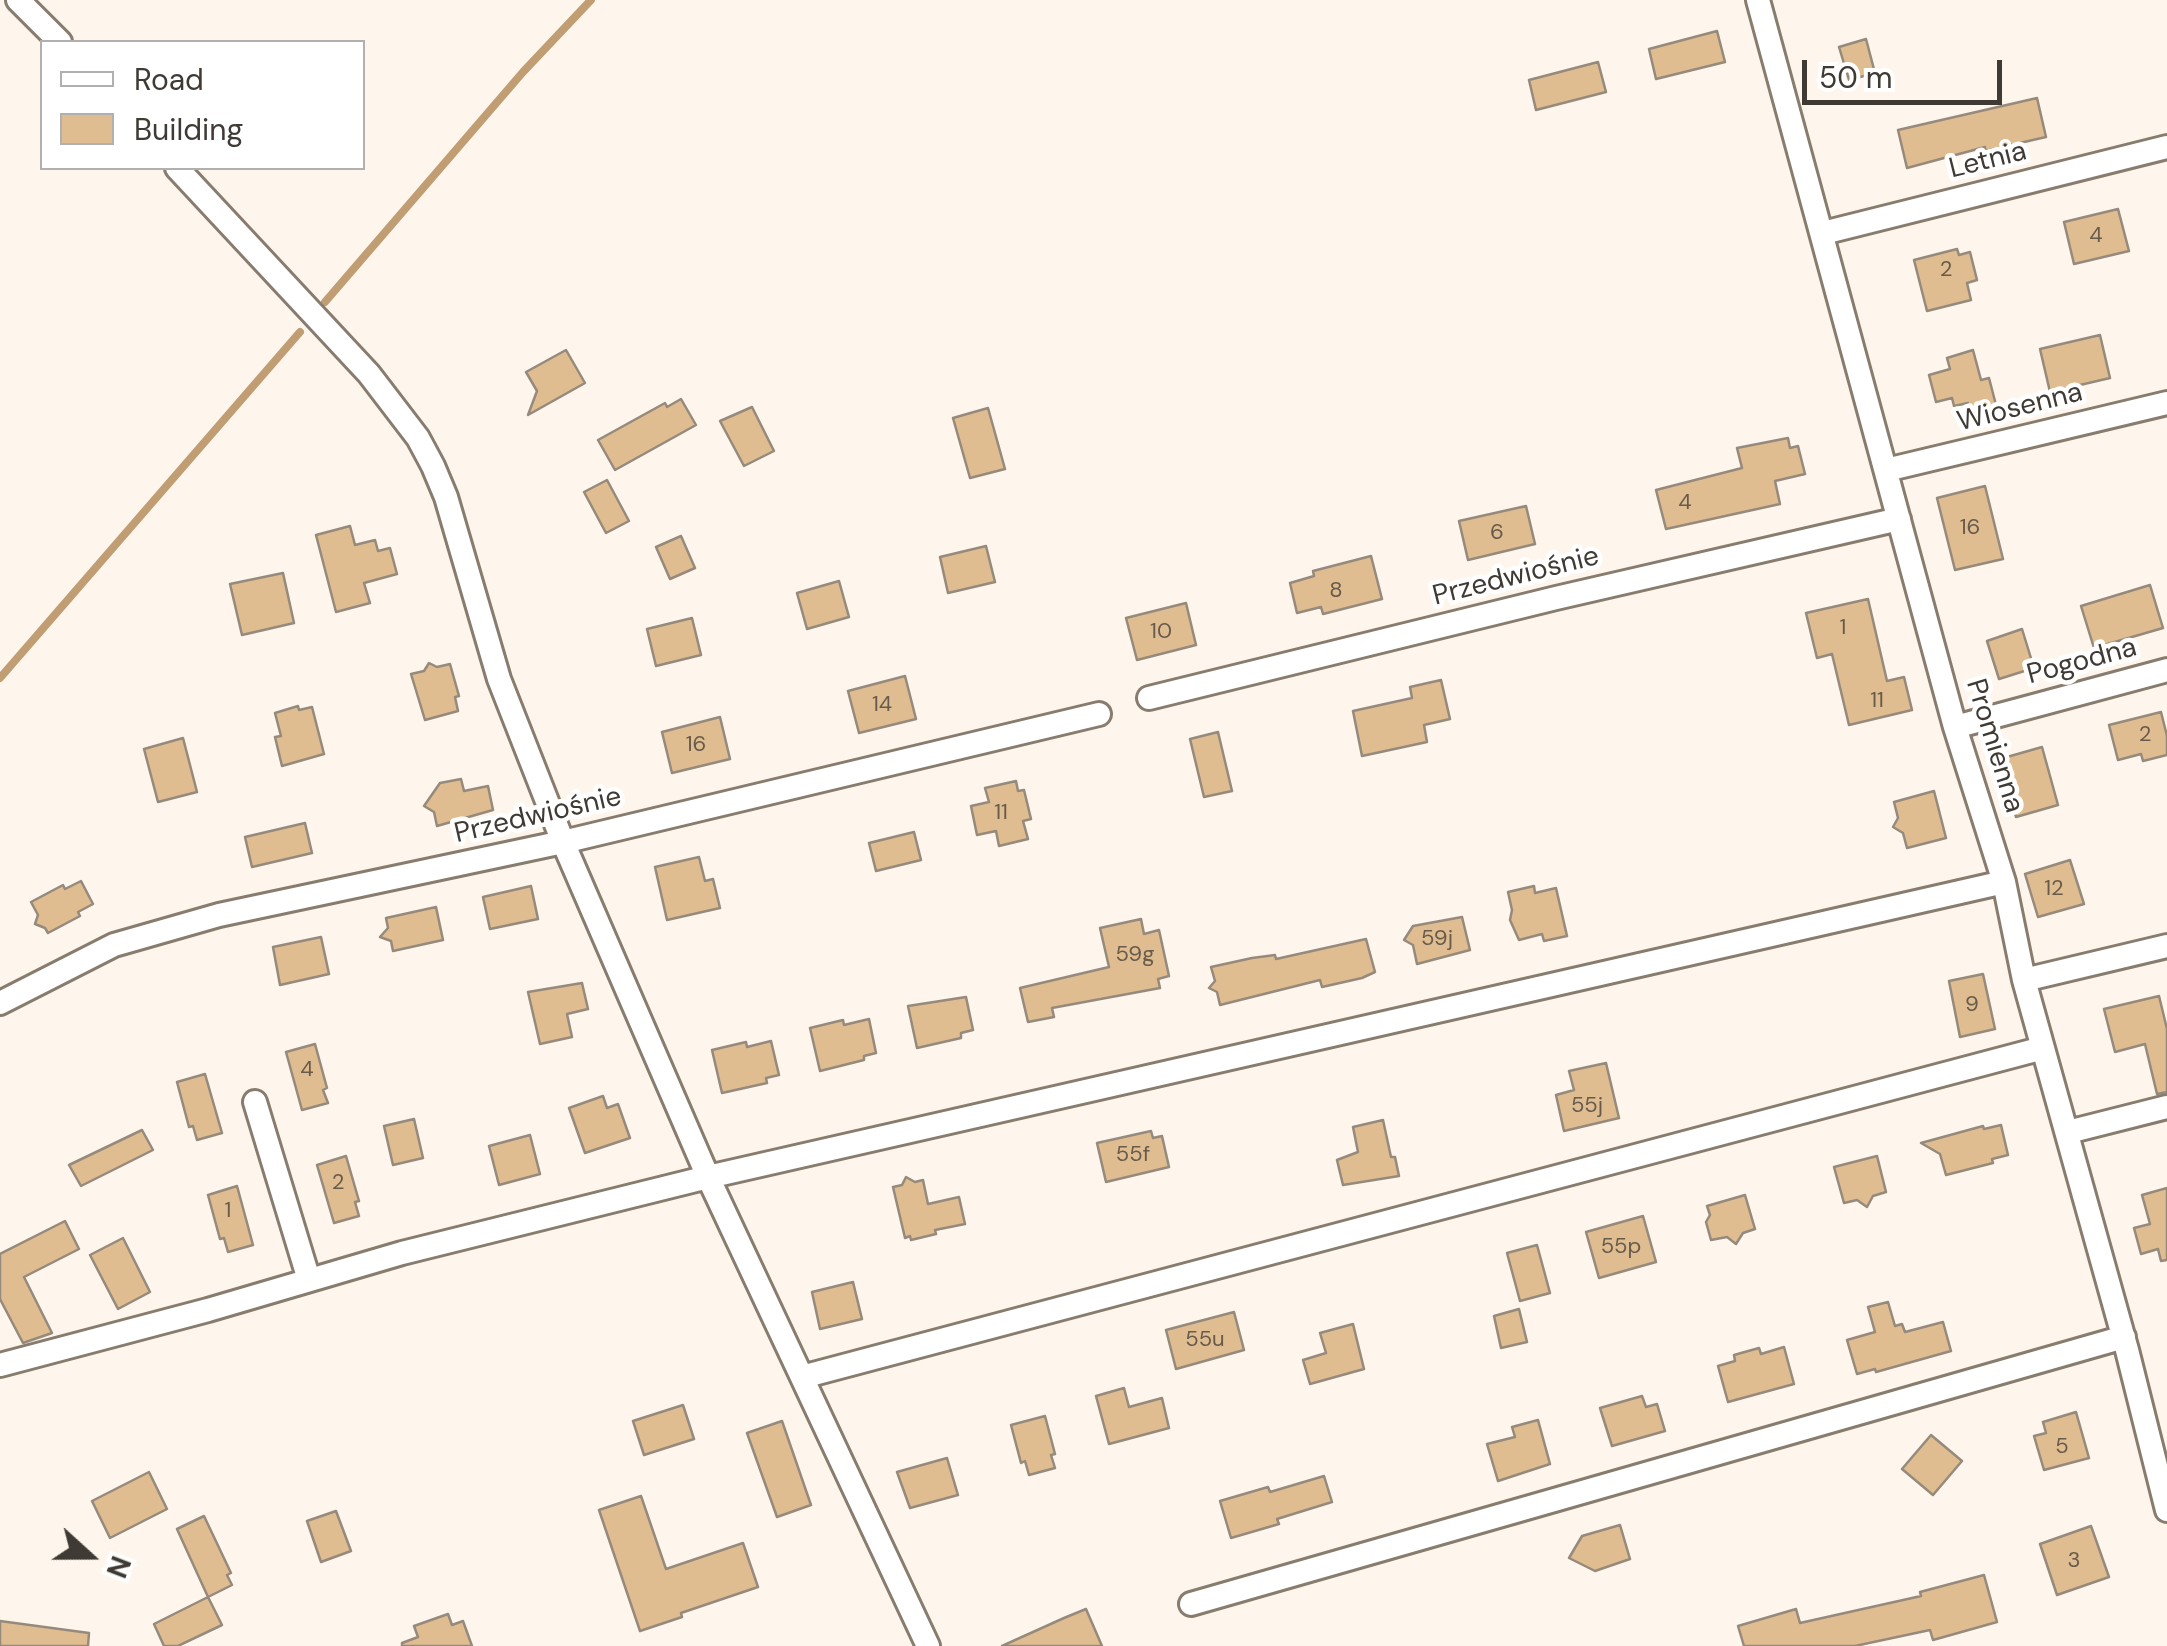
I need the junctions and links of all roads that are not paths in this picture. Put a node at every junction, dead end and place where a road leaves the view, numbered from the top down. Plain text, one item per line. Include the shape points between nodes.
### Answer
1 (18, 0) edge
2 (1760, 0) edge
3 (58, 40) edge
4 (2167, 147) edge
5 (180, 170) edge
6 (1823, 233) junction
7 (2167, 403) edge
8 (1886, 470) junction
9 (1898, 519) junction
10 (2167, 670) edge
11 (1149, 698) dead end
12 (1100, 714) dead end
13 (1955, 727) junction
14 (564, 842) junction
15 (2004, 882) junction
16 (2167, 946) edge
17 (2024, 980) junction
18 (0, 1003) edge
19 (2044, 1048) junction
20 (255, 1102) dead end
21 (2167, 1107) edge
22 (2068, 1132) junction
23 (708, 1178) junction
24 (309, 1280) junction
25 (2124, 1337) junction
26 (0, 1365) edge
27 (802, 1377) junction
28 (2167, 1510) edge
29 (1191, 1604) dead end
30 (928, 1646) edge

1 - 3 street
2 - 6 street, Promienna
4 - 6 street, Letnia
5 - 14 street via 369,374 434,466 499,679
6 - 8 street, Promienna
7 - 8 street, Wiosenna
8 - 9 street, Promienna
9 - 11 street, Przedwiośnie
9 - 13 street, Promienna
10 - 13 street, Pogodna
12 - 14 street, Przedwiośnie
13 - 15 street, Promienna
14 - 18 street, Przedwiośnie via 131,940
14 - 23 street
15 - 17 street, Promienna
15 - 23 street
16 - 17 street
17 - 19 street, Promienna
19 - 22 street, Promienna
19 - 27 street
20 - 24 street
21 - 22 street
22 - 25 street, Promienna
23 - 24 street
23 - 27 street
24 - 26 street
25 - 28 street, Promienna
25 - 29 street
27 - 30 street

